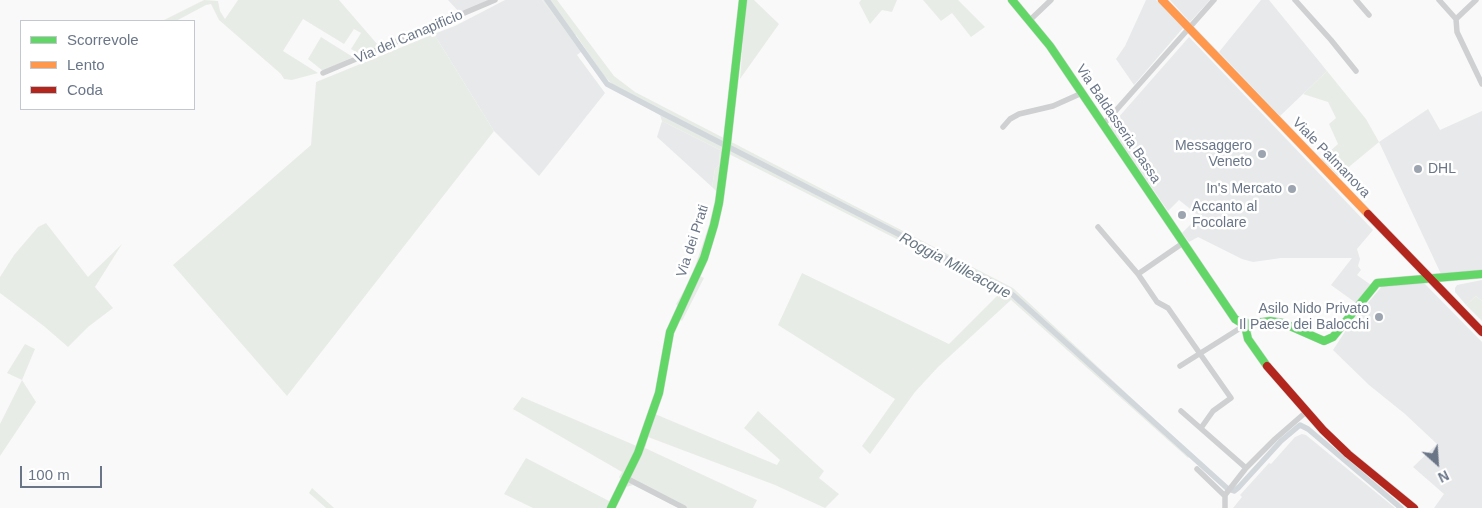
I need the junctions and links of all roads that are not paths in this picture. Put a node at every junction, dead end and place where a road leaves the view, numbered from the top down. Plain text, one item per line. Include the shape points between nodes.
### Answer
1 (495, 0) edge
2 (743, 0) edge
3 (1012, 0) edge
4 (1051, 0) edge
5 (1162, 0) edge
6 (1214, 0) edge
7 (1295, 0) edge
8 (1356, 0) edge
9 (1439, 0) edge
10 (1476, 0) edge
11 (1369, 15) dead end
12 (1456, 19) junction
13 (1030, 20) junction
14 (1188, 28) junction
15 (1356, 71) dead end
16 (323, 74) dead end
17 (1482, 84) edge
18 (1082, 93) junction
19 (1103, 125) junction
20 (1003, 126) dead end
21 (1098, 227) dead end
22 (1183, 243) junction
23 (1138, 274) junction
24 (1482, 274) edge
25 (1429, 278) junction
26 (1245, 326) junction
27 (1482, 332) edge
28 (1200, 353) junction
29 (1180, 366) dead end
30 (1181, 411) dead end
31 (1306, 412) junction
32 (1201, 428) junction
33 (1246, 468) junction
34 (1197, 469) dead end
35 (626, 478) junction
36 (1226, 494) junction
37 (1225, 507) edge
38 (611, 508) edge
39 (684, 508) edge
40 (1414, 508) edge

1 - 16 street, Via del Canapificio
2 - 35 street, Via dei Prati via 719,203 704,258 670,332 659,392
3 - 13 street, Via Baldasseria Bassa
4 - 13 street
5 - 14 street, Viale Palmanova
6 - 14 street
7 - 15 street
8 - 11 street
9 - 12 street
10 - 12 street
12 - 17 street via 1457,32
13 - 18 street, Via Baldasseria Bassa
14 - 19 street
14 - 25 street, Viale Palmanova
18 - 19 street, Via Baldasseria Bassa
18 - 20 street via 1053,106 1019,114
19 - 22 street, Via Baldasseria Bassa
21 - 23 street
22 - 23 street
22 - 26 street, Via Baldasseria Bassa via 1236,319
23 - 28 street via 1157,302 1168,308
24 - 25 street
25 - 26 street via 1377,284 1328,341 1277,321
25 - 27 street, Viale Palmanova
26 - 28 street
26 - 31 street, Via Baldasseria Bassa via 1246,336 1254,348
28 - 29 street
28 - 32 street via 1231,398 1213,411
30 - 32 street
31 - 33 street
31 - 40 street, Via Baldasseria Bassa via 1348,454
32 - 33 street
33 - 36 street
34 - 36 street
35 - 38 street, Via dei Prati
35 - 39 street
36 - 37 street

